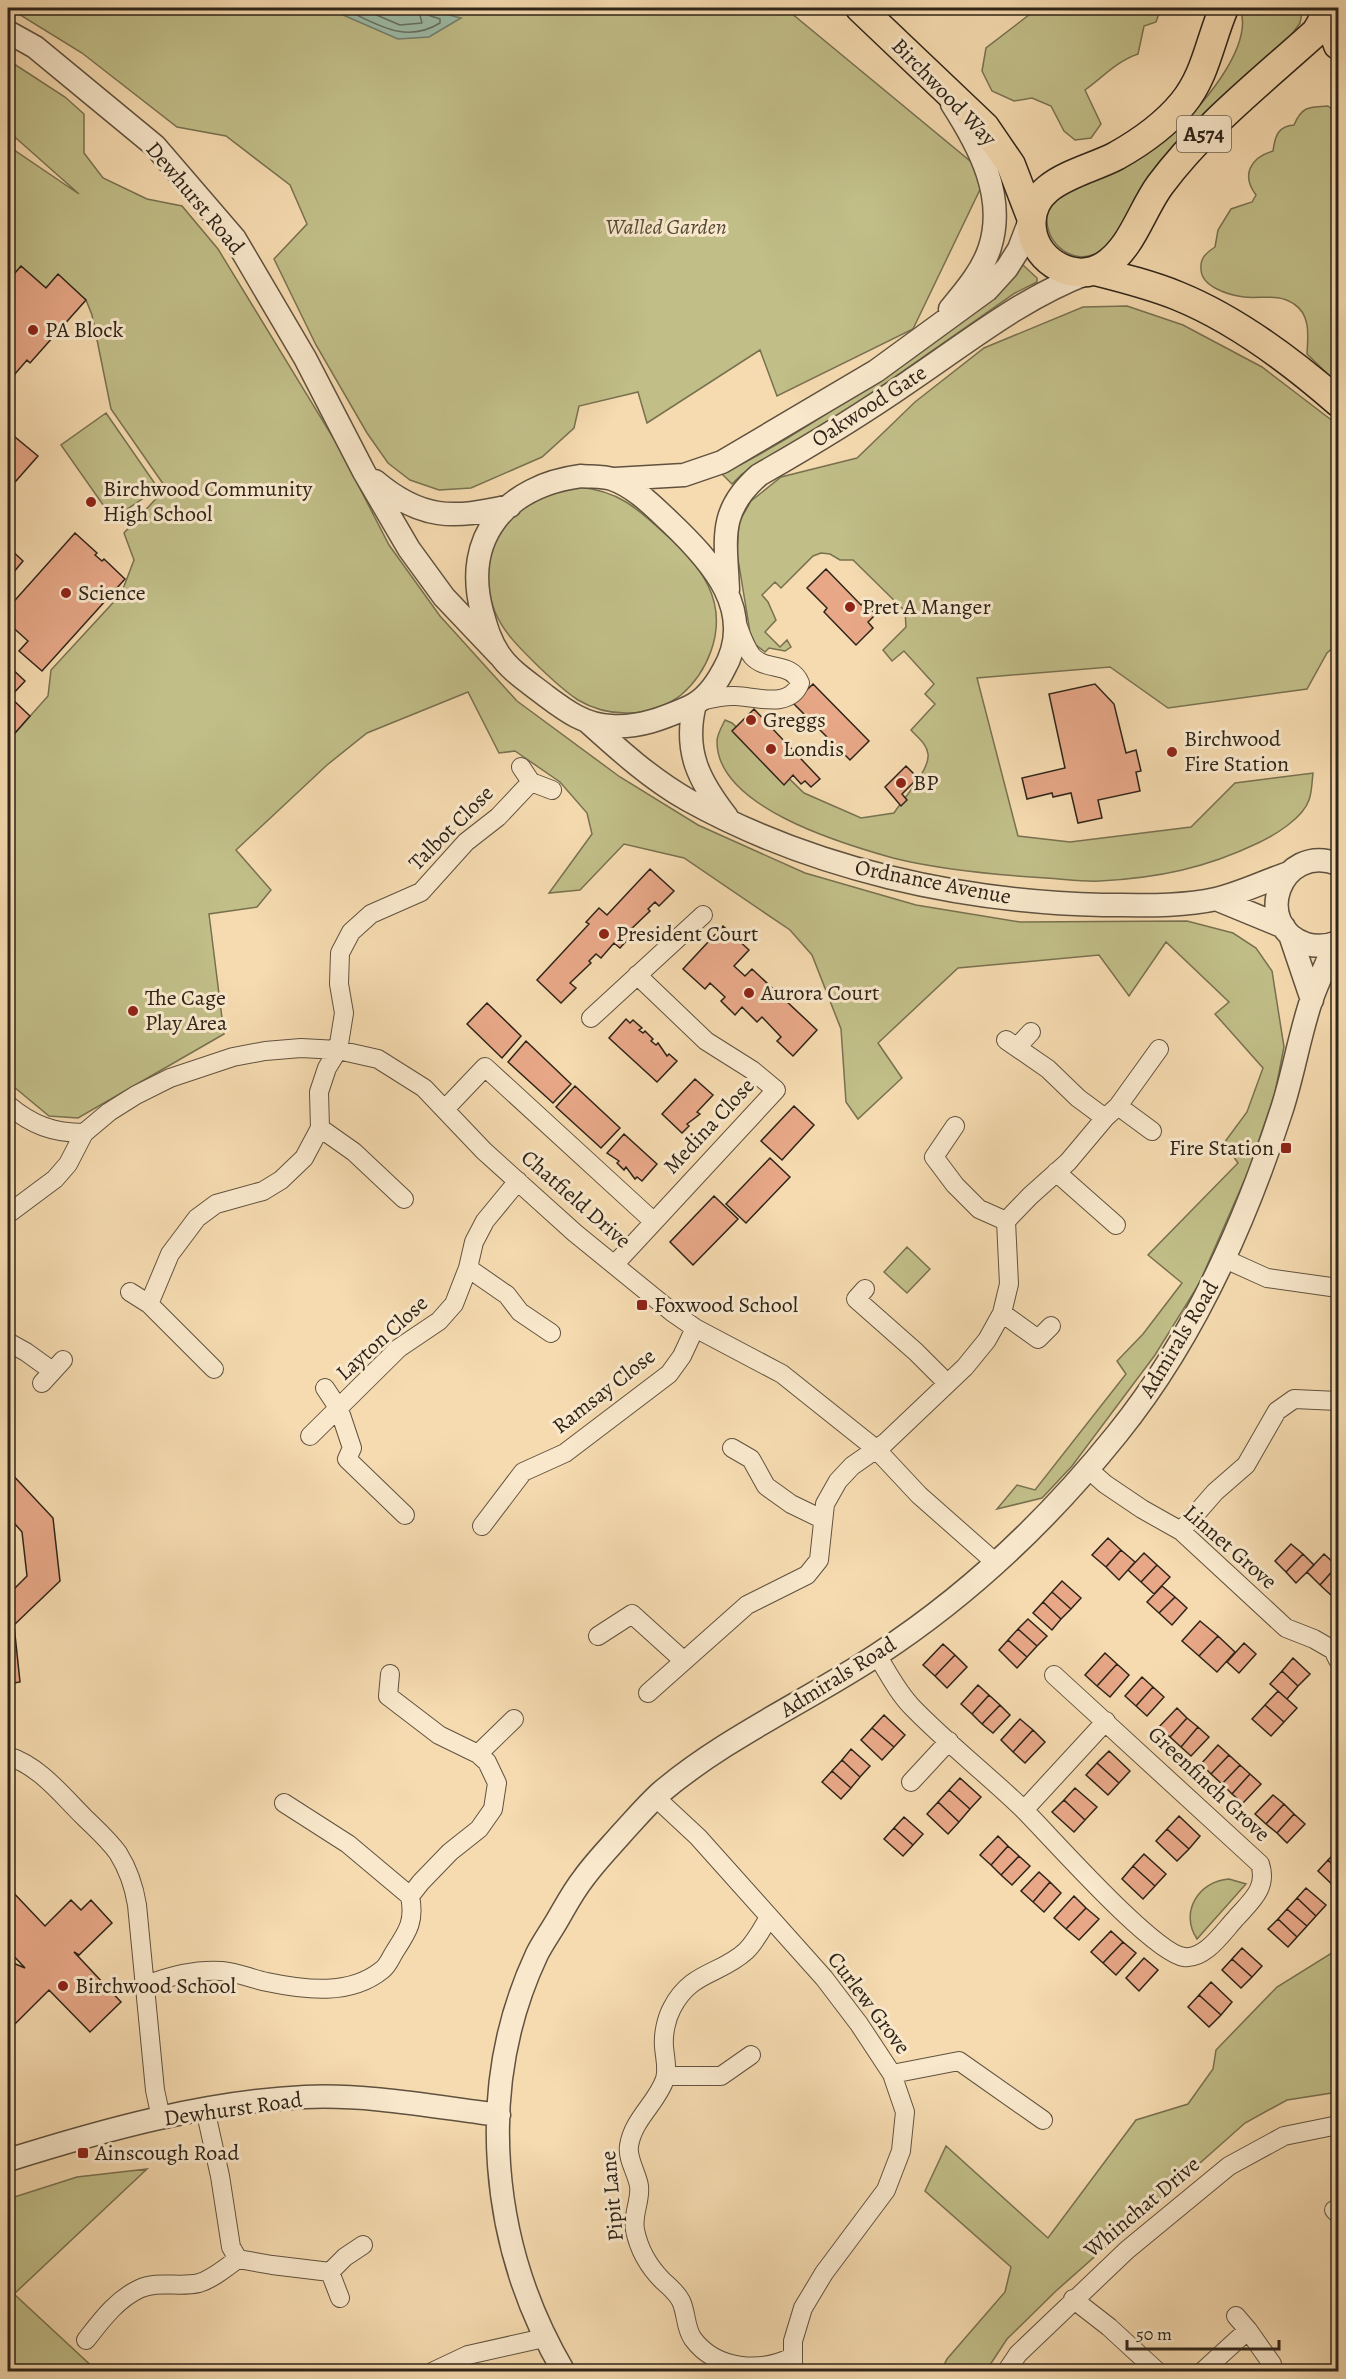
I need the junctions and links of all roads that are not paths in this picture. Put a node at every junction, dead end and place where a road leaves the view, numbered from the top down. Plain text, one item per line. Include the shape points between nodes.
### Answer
1 (860, 8) edge
2 (1224, 8) edge
3 (1325, 8) edge
4 (8, 32) edge
5 (1338, 45) edge
6 (942, 88) junction
7 (1030, 219) junction
8 (1093, 271) junction
9 (925, 337) junction
10 (1338, 402) edge
11 (364, 472) junction
12 (613, 479) junction
13 (510, 506) junction
14 (728, 594) junction
15 (734, 616) junction
16 (499, 655) junction
17 (696, 703) junction
18 (588, 722) junction
19 (521, 766) dead end
20 (531, 782) junction
21 (552, 790) dead end
22 (730, 821) junction
23 (1338, 864) edge
24 (1289, 873) junction
25 (1216, 898) junction
26 (703, 915) dead end
27 (1287, 931) junction
28 (1337, 943) edge
29 (637, 975) junction
30 (1312, 1000) junction
31 (591, 1018) dead end
32 (1031, 1032) dead end
33 (1159, 1049) dead end
34 (338, 1050) junction
35 (8, 1105) edge
36 (446, 1109) junction
37 (1112, 1112) junction
38 (955, 1126) dead end
39 (320, 1128) junction
40 (1152, 1131) dead end
41 (84, 1133) junction
42 (1056, 1172) junction
43 (518, 1181) junction
44 (404, 1199) dead end
45 (8, 1215) edge
46 (653, 1221) junction
47 (1006, 1221) junction
48 (1116, 1225) dead end
49 (1225, 1259) junction
50 (614, 1265) junction
51 (468, 1268) junction
52 (1338, 1288) edge
53 (865, 1289) dead end
54 (130, 1292) dead end
55 (149, 1304) junction
56 (1002, 1313) junction
57 (1051, 1326) dead end
58 (695, 1328) junction
59 (551, 1333) dead end
60 (8, 1342) edge
61 (214, 1369) dead end
62 (52, 1371) dead end
63 (947, 1383) junction
64 (325, 1388) dead end
65 (1338, 1401) edge
66 (339, 1409) junction
67 (310, 1436) dead end
68 (732, 1448) dead end
69 (876, 1449) junction
70 (1088, 1468) junction
71 (405, 1515) dead end
72 (822, 1519) junction
73 (482, 1526) dead end
74 (1181, 1531) junction
75 (996, 1563) junction
76 (598, 1636) dead end
77 (1337, 1651) edge
78 (877, 1655) junction
79 (684, 1661) junction
80 (390, 1674) dead end
81 (1054, 1675) dead end
82 (648, 1693) dead end
83 (514, 1719) dead end
84 (1106, 1721) junction
85 (949, 1741) junction
86 (478, 1754) junction
87 (8, 1756) edge
88 (911, 1782) dead end
89 (655, 1797) junction
90 (284, 1803) dead end
91 (1024, 1810) junction
92 (410, 1896) junction
93 (769, 1917) junction
94 (146, 1985) junction
95 (751, 2055) dead end
96 (892, 2074) junction
97 (666, 2076) junction
98 (205, 2109) junction
99 (499, 2115) junction
100 (160, 2118) junction
101 (1043, 2120) dead end
102 (1338, 2125) edge
103 (8, 2160) edge
104 (363, 2245) dead end
105 (238, 2259) junction
106 (330, 2272) junction
107 (340, 2298) dead end
108 (1073, 2299) junction
109 (1236, 2316) dead end
110 (1248, 2330) junction
111 (544, 2338) junction
112 (86, 2340) dead end
113 (792, 2364) edge
114 (1272, 2364) dead end
115 (432, 2372) edge
116 (564, 2372) edge
117 (1006, 2372) edge
118 (1158, 2372) edge
119 (1202, 2372) edge

1 - 6 main road, Birchwood Way
2 - 7 main road, A574 via 1203,71 1183,104 1130,148 1053,183 1042,194
3 - 5 main road, A574
3 - 8 main road, A574 via 1316,32 1197,142 1160,185 1124,248
4 - 11 street, Dewhurst Road via 35,47 154,146 236,239 305,358
6 - 7 main road, Birchwood Way via 985,127 998,145 1011,165
6 - 9 street via 990,176 994,230 983,264
7 - 8 main road, Birchwood Way via 1032,237 1047,260 1074,272
7 - 9 street, Oakwood Gate via 1007,268 987,290
8 - 10 main road via 1149,285 1207,308 1255,338
8 - 14 street, Oakwood Gate via 1057,285 1011,311 910,381 759,475 735,501 726,535
9 - 12 street, Oakwood Gate via 876,371 722,462 684,475
11 - 13 street, Dewhurst Road via 395,498 423,512 456,515
11 - 16 street, Dewhurst Road via 416,559 444,597
12 - 13 street, Oakwood Gate via 557,479 532,489
12 - 14 street via 652,505 702,553
13 - 16 street via 490,526 480,548 476,574 479,601
14 - 15 street
15 - 17 street via 734,640 726,666 713,688
15 - 17 street via 752,656 767,666 790,670 800,682 797,691 771,700 735,696
16 - 18 street, Dewhurst Road via 567,712
17 - 18 street via 651,723 610,726
17 - 22 street via 691,720 693,757 702,781
18 - 22 street, Ordnance Avenue via 626,757 678,794
19 - 20 street
20 - 21 street
20 - 34 street, Talbot Close via 421,892 371,914 351,932 340,953 339,984 344,1013
22 - 25 street, Ordnance Avenue via 811,855 973,894 1064,904 1147,906
23 - 24 street, Ordnance Avenue via 1315,860 1302,863
24 - 25 street, Ordnance Avenue
24 - 27 street via 1277,899 1278,914
25 - 27 street, Ordnance Avenue
26 - 29 street
27 - 28 street, Ordnance Avenue via 1311,946
27 - 30 street
28 - 30 street, Admirals Road
29 - 31 street
29 - 46 street, Medina Close via 706,1041 776,1090
30 - 49 street, Admirals Road via 1264,1164
32 - 37 street via 1012,1044 1048,1069 1077,1098
33 - 37 street
34 - 36 street, Chatfield Drive via 378,1059 424,1088
34 - 39 street, Talbot Close via 319,1092
34 - 41 street, Chatfield Drive via 265,1051 202,1066 136,1095
35 - 41 street via 38,1125 61,1133
36 - 43 street, Chatfield Drive
36 - 46 street via 485,1067
37 - 40 street
37 - 42 street
38 - 47 street via 934,1157 979,1209
39 - 44 street via 354,1152
39 - 55 street via 304,1158 281,1180 263,1191 216,1204 197,1218 170,1254
41 - 45 street via 69,1164
42 - 47 street
42 - 48 street
43 - 50 street, Chatfield Drive
43 - 51 street, Layton Close via 485,1221 474,1242
46 - 50 street, Medina Close
47 - 56 street via 1009,1284
49 - 52 street via 1267,1278
49 - 70 street, Admirals Road via 1167,1366
50 - 58 street, Chatfield Drive
51 - 59 street
51 - 66 street, Layton Close via 454,1304 439,1321 399,1348
53 - 63 street via 855,1299
54 - 55 street
55 - 61 street
56 - 57 street via 1038,1339
56 - 63 street via 987,1340
58 - 69 street, Chatfield Drive via 782,1374
58 - 73 street, Ramsay Close via 682,1356 662,1380 565,1453 517,1466
60 - 62 street
63 - 69 street
64 - 66 street, Layton Close
65 - 74 street via 1294,1399 1277,1411 1246,1465 1215,1492
66 - 67 street, Layton Close
66 - 71 street, Layton Close via 352,1448 347,1459
68 - 72 street via 751,1459 766,1486
69 - 72 street via 838,1481 825,1504
69 - 75 street, Chatfield Drive via 919,1495
70 - 74 street, Linnet Grove via 1142,1509
70 - 75 street, Admirals Road via 1046,1516
72 - 79 street via 819,1560 807,1575 747,1605
74 - 77 street, Linnet Grove via 1286,1628
75 - 78 street, Admirals Road via 941,1610
76 - 79 street via 632,1614
78 - 85 street, Greenfinch Grove via 903,1696
78 - 89 street, Admirals Road via 700,1762
79 - 82 street
80 - 86 street via 388,1696 439,1735
81 - 84 street, Greenfinch Grove
83 - 86 street
84 - 91 street
84 - 91 street, Greenfinch Grove via 1260,1864 1262,1886 1234,1920 1205,1951 1186,1958 1175,1955 1117,1905
85 - 88 street
85 - 91 street, Greenfinch Grove
86 - 92 street via 488,1762 497,1783 494,1809 479,1829 450,1852
87 - 94 street via 43,1776 117,1852 135,1893
89 - 93 street, Curlew Grove via 698,1836
89 - 99 street, Admirals Road via 582,1879 537,1954 509,2041
90 - 92 street via 348,1844
92 - 94 street via 410,1928 384,1969 360,1983 308,1988 224,1971 182,1973
93 - 96 street, Curlew Grove via 824,1978
93 - 97 street, Pipit Lane via 746,1951 695,1979 671,2009 665,2031
94 - 100 street via 154,2090
95 - 97 street via 721,2076
96 - 101 street via 959,2061
96 - 113 street, Curlew Grove via 905,2112 901,2151 886,2190 802,2308 792,2341
97 - 113 street, Pipit Lane via 639,2120 629,2147 639,2187 634,2217 640,2248 649,2266 681,2301 687,2329 705,2351 740,2366
98 - 99 street, Dewhurst Road via 307,2097 368,2099
98 - 100 street, Dewhurst Road
98 - 105 street via 231,2247
99 - 111 street, Admirals Road via 506,2226 523,2288
100 - 103 street, Dewhurst Road
102 - 108 street, Whinchat Drive via 1284,2136 1229,2166
104 - 106 street
105 - 106 street
105 - 112 street via 196,2284 151,2285 138,2290 108,2312
106 - 107 street
108 - 117 street, Whinchat Drive via 1018,2354
108 - 118 street
109 - 110 street
110 - 114 street
110 - 119 street
111 - 115 street via 468,2355
111 - 116 street, Admirals Road

